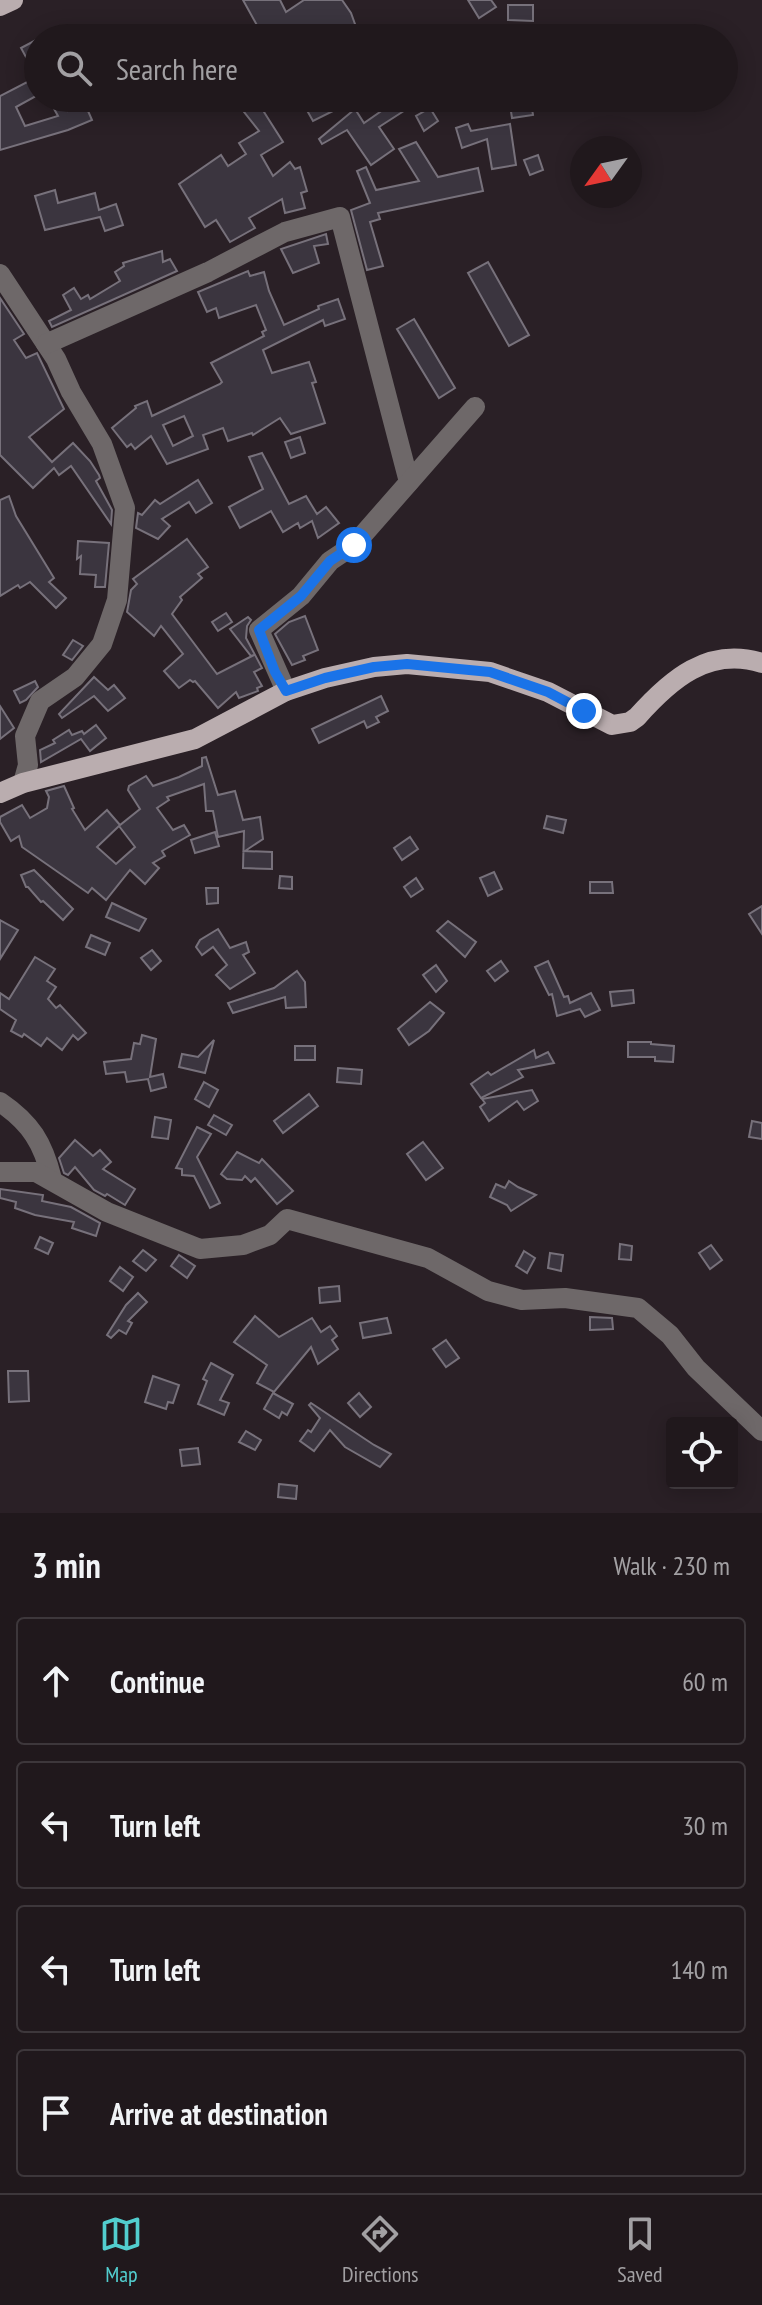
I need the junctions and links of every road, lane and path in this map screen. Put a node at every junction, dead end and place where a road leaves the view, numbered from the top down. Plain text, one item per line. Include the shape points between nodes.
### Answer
1 (13, 0) edge
2 (0, 6) edge
3 (0, 274) edge
4 (46, 344) junction
5 (475, 407) dead end
6 (409, 482) junction
7 (762, 663) edge
8 (286, 691) junction
9 (23, 783) junction
10 (0, 793) edge
11 (0, 1102) edge
12 (0, 1172) edge
13 (52, 1179) junction
14 (762, 1431) edge

1 - 2 main road
3 - 4 street
4 - 6 street via 285,232 340,217
4 - 9 street via 102,444 125,508 117,600 102,644 75,677 40,701 25,736 28,765
5 - 6 street
6 - 8 street via 354,545 330,561 301,596 259,630
7 - 8 main road via 721,659 696,665 630,722 612,725 548,692 490,672 407,664 374,667
8 - 9 main road via 195,739
9 - 10 main road
11 - 13 street via 22,1117 45,1151
12 - 13 street via 36,1172
13 - 14 street via 107,1212 200,1249 243,1245 270,1235 287,1219 428,1258 488,1291 522,1300 598,1301 638,1308

